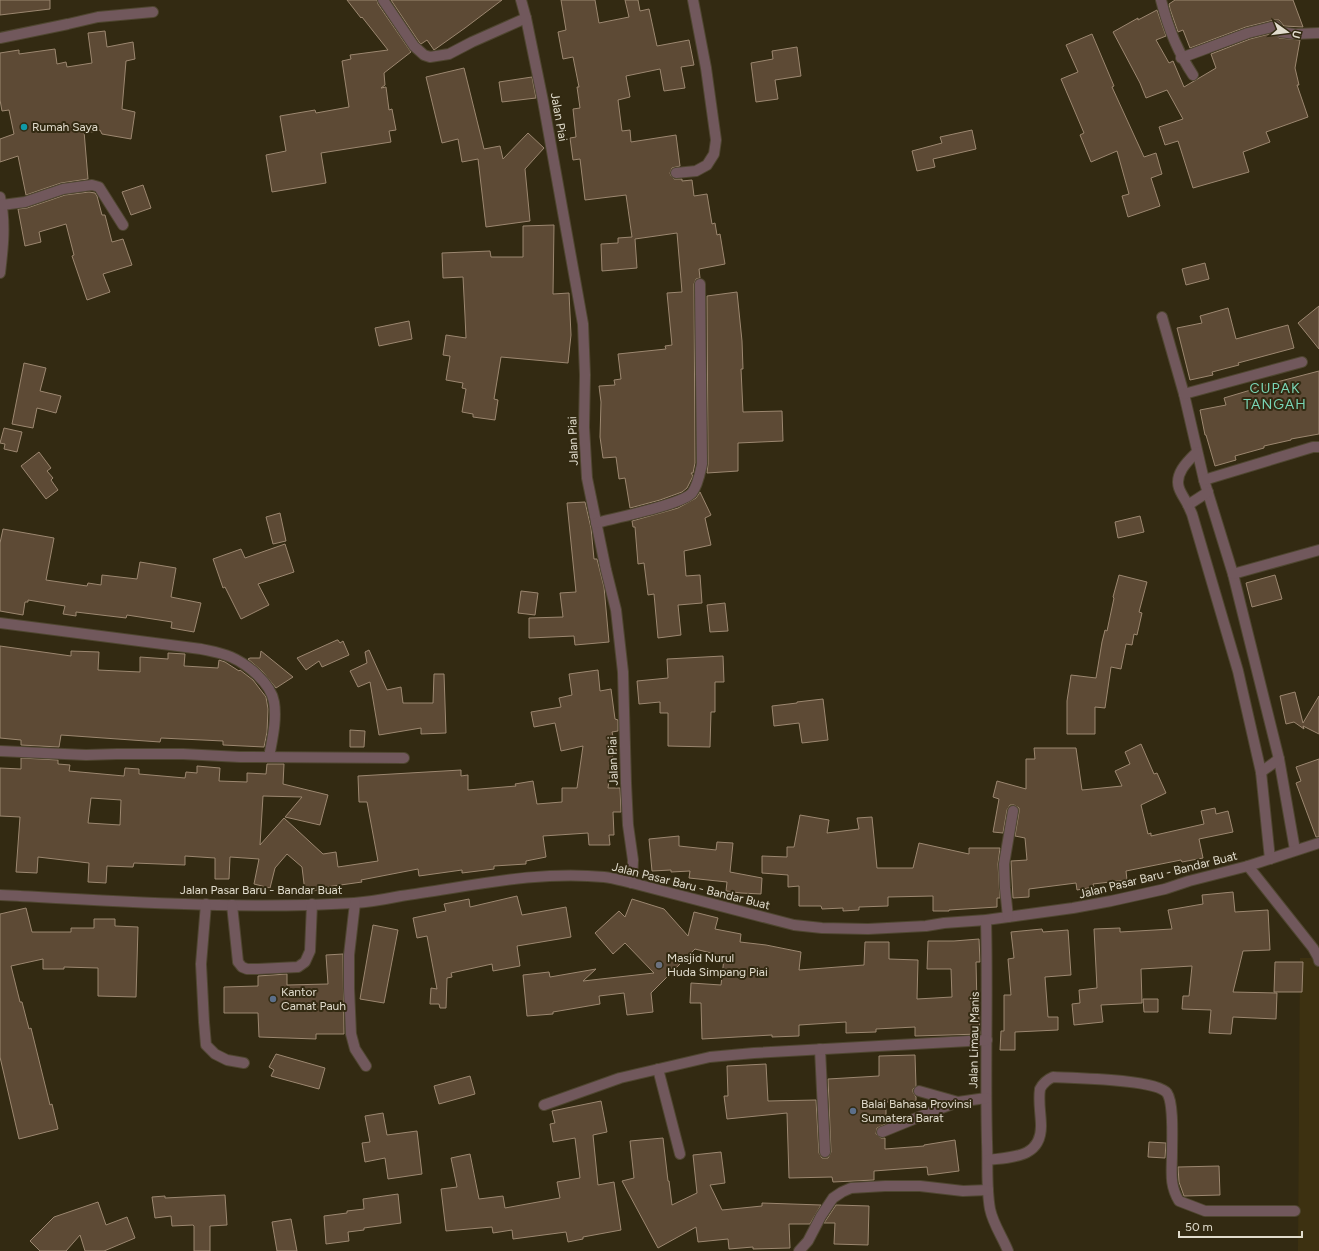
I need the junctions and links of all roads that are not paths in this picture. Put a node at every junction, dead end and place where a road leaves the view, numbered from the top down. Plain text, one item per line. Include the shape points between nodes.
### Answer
1 (383, 0) edge
2 (521, 0) edge
3 (693, 0) edge
4 (1161, 0) edge
5 (153, 12) dead end
6 (526, 18) junction
7 (1319, 33) edge
8 (0, 38) edge
9 (1181, 58) junction
10 (1193, 75) dead end
11 (676, 173) dead end
12 (1, 201) edge
13 (123, 225) dead end
14 (0, 273) edge
15 (700, 284) dead end
16 (1162, 317) dead end
17 (1302, 362) dead end
18 (1184, 394) junction
19 (1319, 447) edge
20 (1197, 452) junction
21 (1204, 480) junction
22 (1208, 492) junction
23 (1188, 505) junction
24 (596, 523) junction
25 (1319, 550) edge
26 (1233, 574) junction
27 (0, 623) edge
28 (0, 751) edge
29 (269, 757) junction
30 (404, 758) dead end
31 (1279, 759) junction
32 (1261, 772) junction
33 (1012, 812) dead end
34 (1319, 843) edge
35 (1295, 850) junction
36 (1270, 859) junction
37 (1248, 866) junction
38 (632, 883) junction
39 (0, 895) edge
40 (356, 903) junction
41 (206, 904) junction
42 (312, 904) junction
43 (232, 905) junction
44 (1008, 917) junction
45 (986, 920) junction
46 (1319, 961) edge
47 (987, 1040) junction
48 (820, 1049) junction
49 (244, 1063) dead end
50 (366, 1066) dead end
51 (658, 1069) junction
52 (919, 1091) dead end
53 (986, 1098) junction
54 (958, 1102) junction
55 (544, 1106) dead end
56 (882, 1132) dead end
57 (825, 1152) dead end
58 (680, 1154) dead end
59 (988, 1160) junction
60 (988, 1190) junction
61 (1296, 1212) dead end
62 (799, 1251) edge
63 (1008, 1251) edge

1 - 6 street via 414,46 430,57 449,54
2 - 6 street, Jalan Piai
3 - 11 street via 716,140 714,154 707,165 696,171
4 - 9 street via 1169,30
5 - 8 street via 98,17
6 - 24 street, Jalan Piai via 583,324 584,427 587,470
7 - 9 street via 1280,32 1276,26 1248,33
9 - 10 street
12 - 13 street via 26,202 63,189 92,185 99,187
12 - 14 street via 4,241
15 - 24 street via 702,464 693,492 688,497 659,507
16 - 18 street
17 - 18 street
18 - 20 street
19 - 21 street
20 - 21 street
20 - 23 street via 1184,465 1179,475 1179,488
21 - 22 street
22 - 23 street
22 - 26 street
23 - 32 street via 1238,672
24 - 38 street, Jalan Piai via 616,610 621,649 628,811 633,860
25 - 26 street
26 - 31 street
27 - 29 street via 201,648 230,656 259,677 274,701 275,716
28 - 29 street via 86,755 183,754
29 - 30 street
31 - 32 street
31 - 35 street
32 - 36 street
33 - 44 street via 1004,864
34 - 35 street, Jalan Pasar Baru - Bandar Buat
35 - 36 street, Jalan Pasar Baru - Bandar Buat
36 - 37 street, Jalan Pasar Baru - Bandar Buat
37 - 44 street, Jalan Pasar Baru - Bandar Buat via 1111,901
37 - 46 street via 1313,948
38 - 40 street, Jalan Pasar Baru - Bandar Buat via 599,877 534,878 488,882
38 - 45 street, Jalan Pasar Baru - Bandar Buat via 794,925 868,929
39 - 41 street, Jalan Pasar Baru - Bandar Buat
40 - 42 street, Jalan Pasar Baru - Bandar Buat
40 - 50 street via 349,955 351,1034 355,1049
41 - 43 street, Jalan Pasar Baru - Bandar Buat
41 - 49 street via 202,964 206,1045 215,1054 227,1060
42 - 43 street, Jalan Pasar Baru - Bandar Buat
42 - 43 street via 310,950 305,962 298,967 258,969 247,969 238,962
44 - 45 street, Jalan Pasar Baru - Bandar Buat
45 - 47 street, Jalan Limau Manis
47 - 48 street
47 - 53 street, Jalan Limau Manis
48 - 51 street via 710,1057
48 - 57 street
51 - 55 street via 620,1078
51 - 58 street
52 - 54 street
53 - 54 street
53 - 59 street, Jalan Limau Manis
54 - 56 street
59 - 60 street, Jalan Limau Manis
59 - 61 street via 1020,1155 1035,1147 1041,1128 1040,1089 1047,1080 1053,1077 1139,1082 1162,1089 1170,1100 1172,1184 1179,1200 1205,1211
60 - 62 street via 963,1191 920,1186 851,1188 833,1198
60 - 63 street, Jalan Limau Manis via 990,1211

